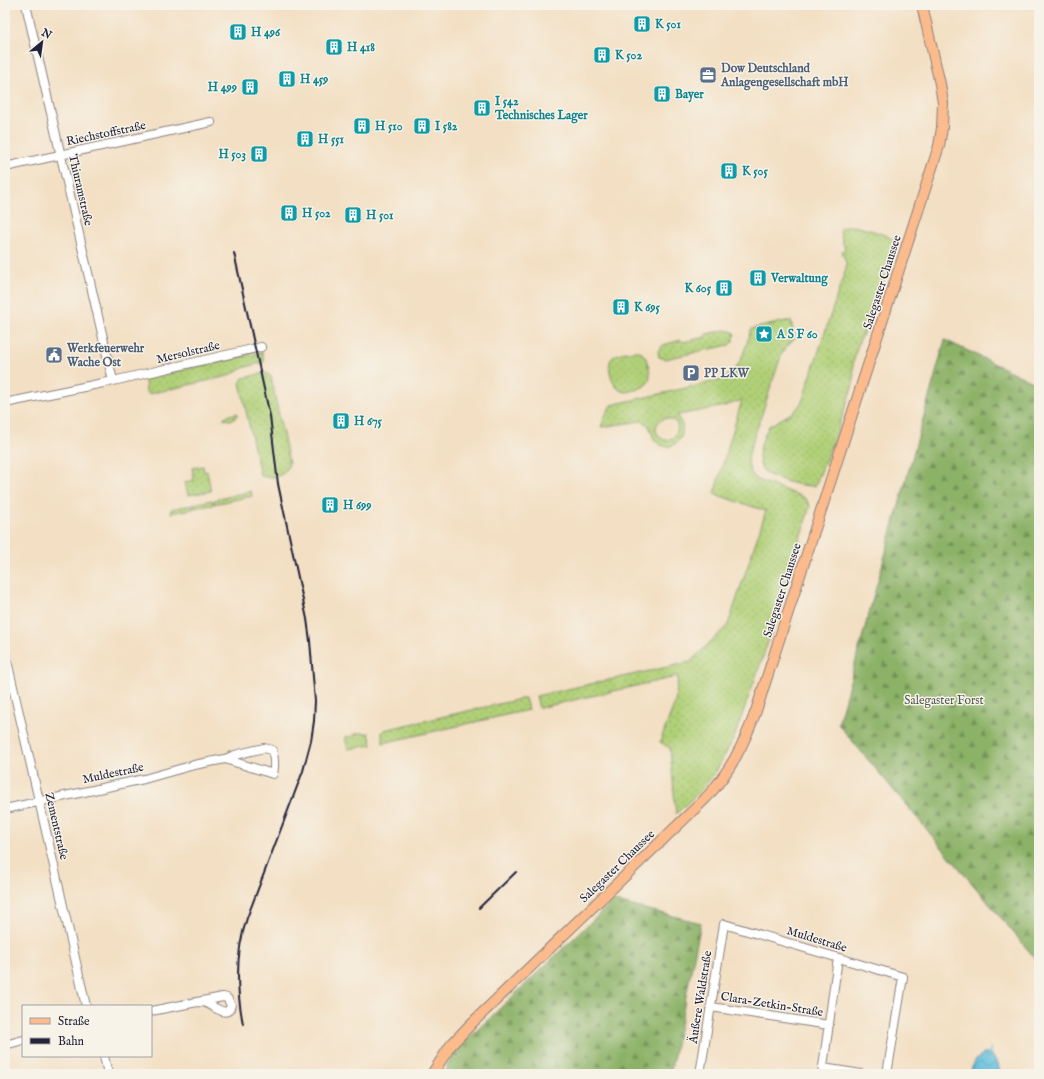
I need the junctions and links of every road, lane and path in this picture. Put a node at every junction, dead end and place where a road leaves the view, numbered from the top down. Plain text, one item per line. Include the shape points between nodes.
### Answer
1 (26, 5) edge
2 (922, 5) edge
3 (211, 122) dead end
4 (61, 155) junction
5 (5, 168) edge
6 (260, 347) dead end
7 (113, 382) junction
8 (5, 403) edge
9 (5, 652) edge
10 (225, 759) junction
11 (39, 801) junction
12 (5, 809) edge
13 (724, 924) joint
14 (838, 958) junction
15 (198, 1002) dead end
16 (86, 1005) edge
17 (711, 1007) junction
18 (152, 1011) edge
19 (829, 1025) junction
20 (22, 1040) edge
21 (5, 1044) edge
22 (104, 1057) edge
23 (822, 1071) edge
24 (108, 1074) edge
25 (432, 1074) edge
26 (700, 1074) edge
27 (861, 1074) edge
28 (887, 1074) edge

1 - 4 street, Thiuramstraße
2 - 25 main road, Salegaster Chaussee via 940,84 943,110 939,146 746,739 714,790 458,1036
3 - 4 street, Riechstoffstraße
4 - 5 street, Riechstoffstraße
4 - 7 street, Thiuramstraße
6 - 7 street, Mersolstraße
7 - 8 street, Mersolstraße
9 - 11 street, Zementstraße
10 - 10 street, Muldestraße via 273,774 275,767 272,750 264,748
10 - 11 street, Muldestraße
11 - 12 street, Muldestraße
11 - 16 street, Zementstraße
13 - 14 street, Muldestraße
13 - 17 street, Äußere Waldstraße
14 - 19 street, Clara-Zetkin-Straße
14 - 28 street, Muldestraße via 903,977
15 - 18 street
17 - 19 street, Clara-Zetkin-Straße
17 - 26 street, Äußere Waldstraße
19 - 23 street, Clara-Zetkin-Straße
20 - 21 street
22 - 24 street
23 - 27 street

